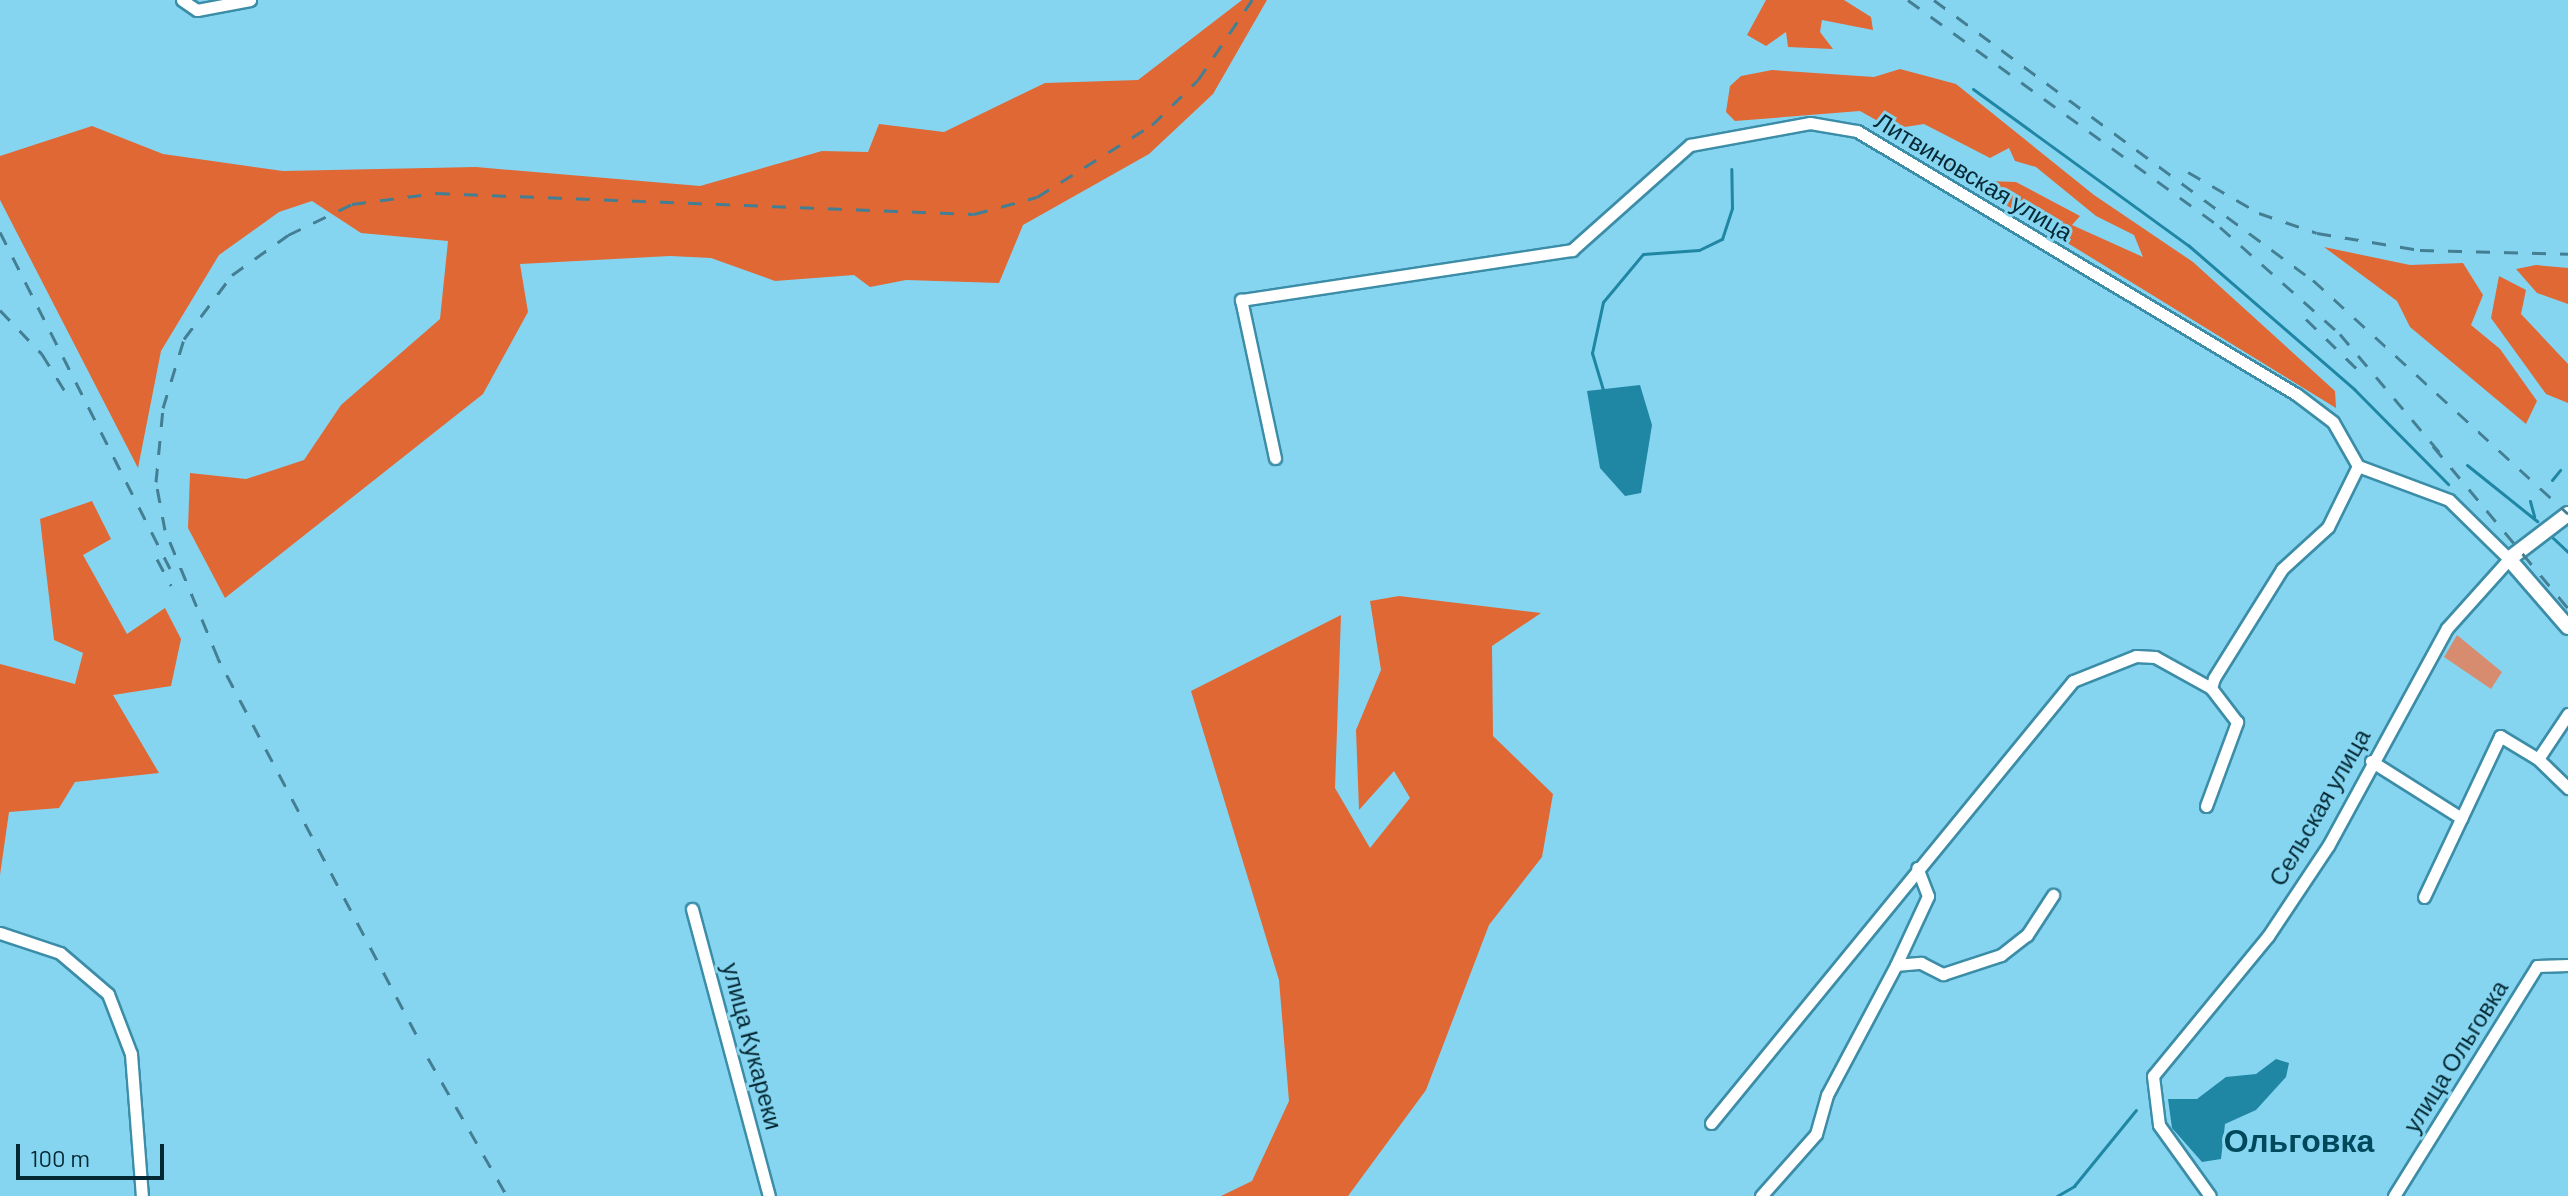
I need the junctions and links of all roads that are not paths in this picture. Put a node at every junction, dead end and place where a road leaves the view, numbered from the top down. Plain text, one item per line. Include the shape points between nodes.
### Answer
1 (182, 0) edge
2 (250, 0) edge
3 (1275, 458) dead end
4 (2358, 466) junction
5 (2568, 514) edge
6 (2509, 559) junction
7 (2568, 627) edge
8 (2211, 688) junction
9 (2568, 714) edge
10 (2538, 759) junction
11 (2371, 761) junction
12 (2568, 788) edge
13 (2206, 806) dead end
14 (2461, 818) junction
15 (1917, 868) junction
16 (2053, 895) dead end
17 (2424, 897) dead end
18 (692, 909) dead end
19 (0, 933) edge
20 (1896, 965) junction
21 (2568, 965) edge
22 (1711, 1123) dead end
23 (142, 1196) edge
24 (769, 1196) edge
25 (1761, 1196) edge
26 (2210, 1196) edge
27 (2394, 1196) edge

1 - 2 street via 197,10
3 - 4 street, Литвиновская улица via 1241,300 1572,250 1690,145 1810,123 1857,131 2296,394 2333,422
4 - 6 street via 2449,500
4 - 8 street via 2328,527 2282,569
5 - 6 street
6 - 7 street
6 - 11 street, Сельская улица via 2447,628
8 - 13 street via 2237,722
8 - 15 street via 2155,657 2136,656 2103,663 2073,681
9 - 10 street
10 - 12 street
10 - 14 street via 2500,736
11 - 14 street
11 - 26 street, Сельская улица via 2268,936 2153,1076 2159,1125
14 - 17 street
15 - 20 street via 1928,896
15 - 22 street
16 - 20 street via 2027,935 2001,955 1943,974 1921,963
18 - 24 street, улица Кукареки
19 - 23 street via 60,953 108,994 131,1054
20 - 25 street via 1827,1095 1816,1134
21 - 27 street, улица Ольговка via 2537,966

